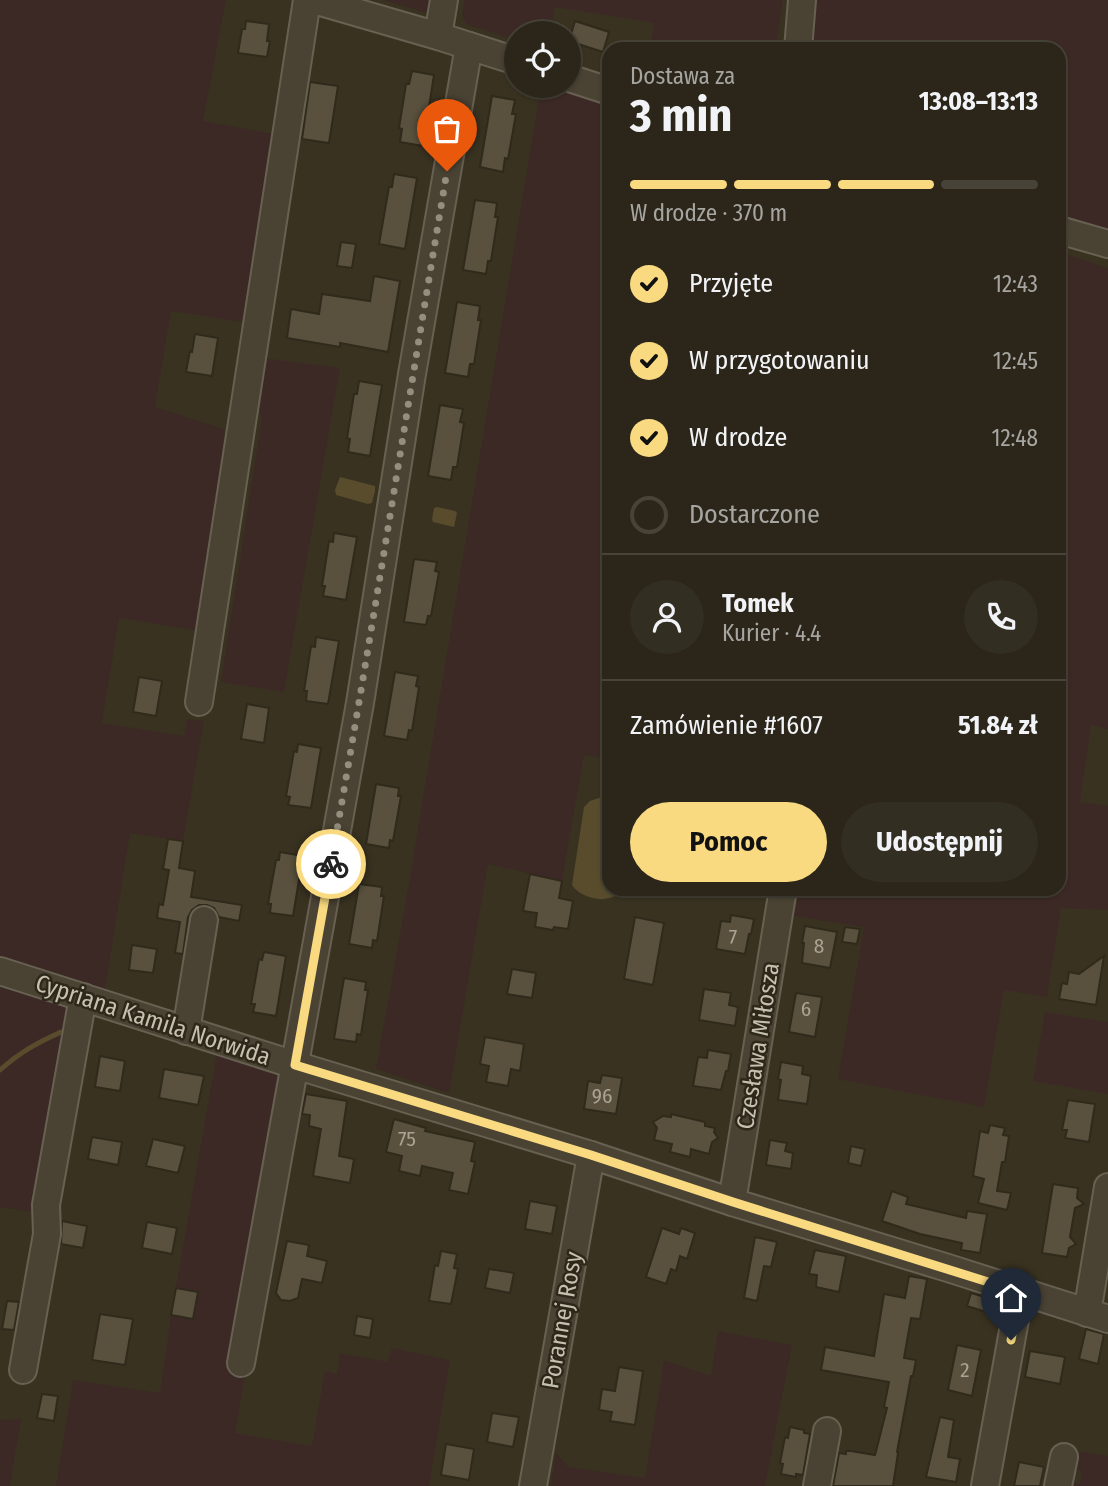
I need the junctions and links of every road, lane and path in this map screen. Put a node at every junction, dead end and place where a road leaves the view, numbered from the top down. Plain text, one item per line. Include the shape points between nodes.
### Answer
1 (307, 0) edge
2 (314, 0) edge
3 (444, 0) edge
4 (802, 0) edge
5 (438, 36) junction
6 (799, 42) edge
7 (469, 46) junction
8 (504, 57) edge
9 (581, 82) edge
10 (602, 89) edge
11 (1066, 232) edge
12 (1108, 244) edge
13 (199, 702) dead end
14 (782, 896) edge
15 (204, 920) dead end
16 (0, 971) edge
17 (83, 997) junction
18 (186, 1031) junction
19 (295, 1065) junction
20 (591, 1155) junction
21 (1108, 1187) edge
22 (733, 1202) junction
23 (1020, 1292) junction
24 (1097, 1316) edge
25 (241, 1363) dead end
26 (23, 1370) dead end
27 (827, 1431) dead end
28 (533, 1486) edge
29 (817, 1486) edge
30 (985, 1486) edge

1 - 13 street
2 - 5 street
3 - 5 street
4 - 6 street
5 - 7 street
7 - 8 street
7 - 19 street
9 - 10 street
11 - 12 street
14 - 22 street, Czesława Miłosza
15 - 18 street
16 - 17 street, Cypriana Kamila Norwida
17 - 18 street, Cypriana Kamila Norwida
17 - 26 street
18 - 19 street, Cypriana Kamila Norwida
19 - 20 street, Cypriana Kamila Norwida
19 - 25 street
20 - 22 street, Cypriana Kamila Norwida
20 - 28 street, Porannej Rosy
21 - 24 street
22 - 23 street, Cypriana Kamila Norwida
23 - 24 street, Cypriana Kamila Norwida
23 - 30 street
27 - 29 street

